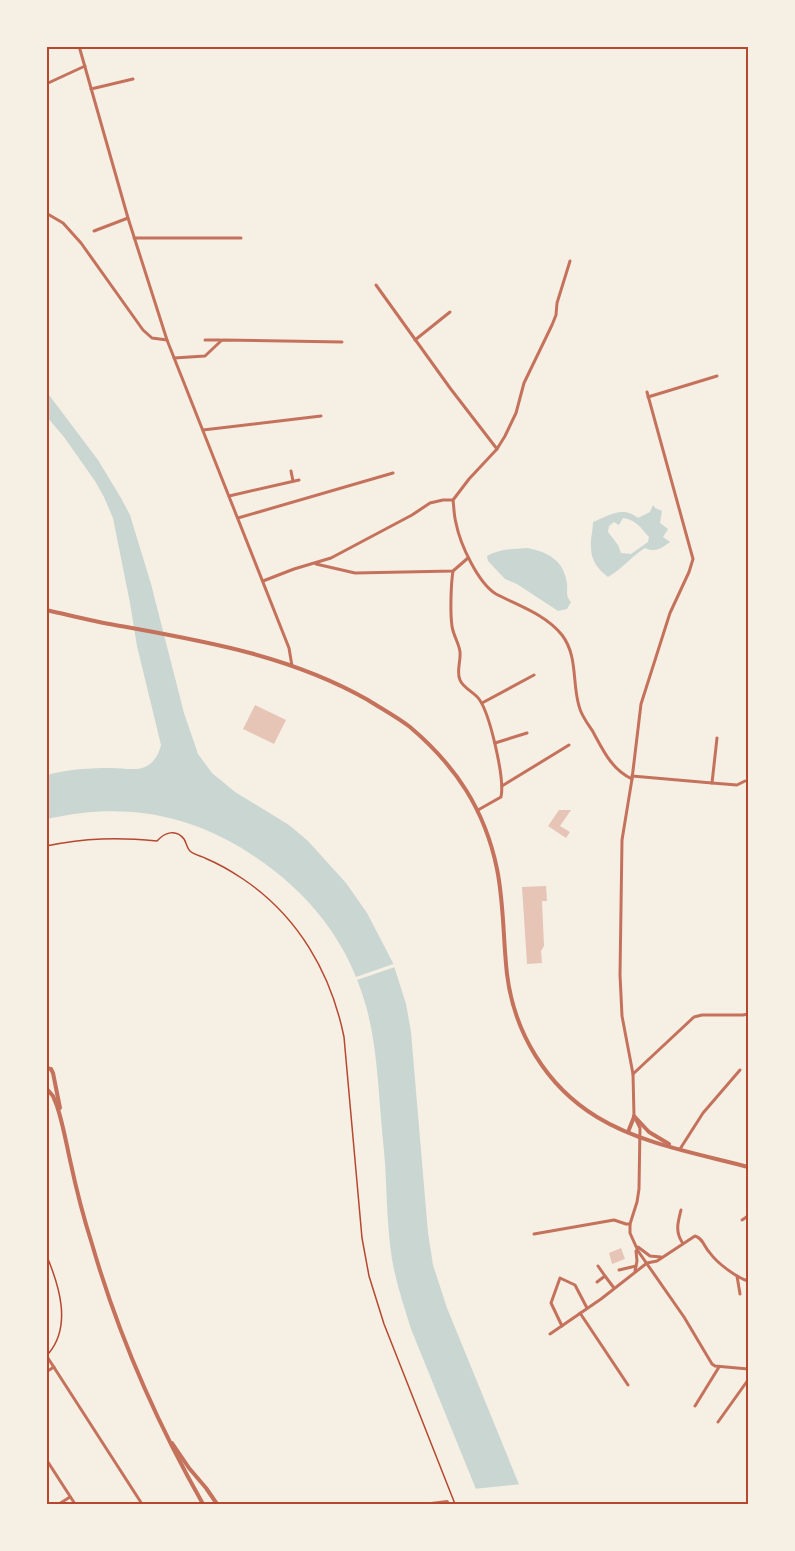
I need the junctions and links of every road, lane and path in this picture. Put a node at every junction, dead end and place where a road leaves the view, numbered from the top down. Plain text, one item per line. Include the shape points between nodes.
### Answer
1 (79, 46) edge
2 (85, 66) junction
3 (133, 79) dead end
4 (46, 84) edge
5 (91, 89) junction
6 (46, 213) edge
7 (128, 218) junction
8 (94, 231) dead end
9 (134, 238) junction
10 (241, 238) dead end
11 (570, 261) dead end
12 (376, 285) dead end
13 (450, 312) dead end
14 (167, 340) junction
15 (205, 340) dead end
16 (222, 340) junction
17 (415, 340) junction
18 (342, 342) dead end
19 (174, 358) junction
20 (717, 376) dead end
21 (321, 416) dead end
22 (203, 430) junction
23 (497, 449) junction
24 (291, 471) dead end
25 (393, 473) dead end
26 (299, 480) dead end
27 (293, 481) junction
28 (229, 496) junction
29 (453, 500) junction
30 (238, 518) junction
31 (469, 558) junction
32 (314, 564) junction
33 (453, 571) junction
34 (263, 581) junction
35 (46, 610) edge
36 (292, 666) junction
37 (534, 675) dead end
38 (482, 704) junction
39 (527, 733) dead end
40 (717, 738) dead end
41 (495, 743) junction
42 (569, 745) dead end
43 (632, 778) junction
44 (745, 781) dead end
45 (712, 783) junction
46 (502, 786) junction
47 (478, 810) junction
48 (46, 846) edge
49 (748, 1014) edge
50 (46, 1068) edge
51 (740, 1070) dead end
52 (633, 1074) junction
53 (46, 1088) edge
54 (60, 1115) junction
55 (634, 1116) junction
56 (628, 1132) junction
57 (639, 1137) junction
58 (677, 1148) junction
59 (748, 1167) edge
60 (681, 1210) dead end
61 (748, 1216) edge
62 (742, 1220) dead end
63 (630, 1224) junction
64 (534, 1234) dead end
65 (634, 1243) junction
66 (683, 1243) junction
67 (46, 1254) edge
68 (664, 1256) junction
69 (647, 1263) junction
70 (598, 1266) dead end
71 (636, 1266) junction
72 (619, 1270) dead end
73 (634, 1273) junction
74 (605, 1276) junction
75 (737, 1276) junction
76 (748, 1281) edge
77 (597, 1282) dead end
78 (614, 1288) junction
79 (740, 1294) dead end
80 (587, 1308) junction
81 (580, 1313) junction
82 (562, 1326) junction
83 (550, 1334) dead end
84 (47, 1355) edge
85 (719, 1366) junction
86 (54, 1367) junction
87 (748, 1369) edge
88 (46, 1372) edge
89 (748, 1380) edge
90 (628, 1385) dead end
91 (695, 1406) dead end
92 (718, 1422) dead end
93 (170, 1440) junction
94 (46, 1460) edge
95 (71, 1497) junction
96 (447, 1503) dead end
97 (59, 1504) edge
98 (75, 1504) edge
99 (142, 1504) edge
100 (203, 1504) edge
101 (218, 1504) edge
102 (431, 1504) edge
103 (455, 1504) edge

1 - 2 street
2 - 4 street
2 - 5 street
3 - 5 street
5 - 7 street
6 - 14 street via 63,223 81,243 142,330 152,338
7 - 8 street
7 - 9 street
9 - 10 street
9 - 14 street
11 - 23 street via 556,315 524,383 516,414
12 - 17 street
13 - 17 street
14 - 19 street
15 - 16 street
16 - 18 street
16 - 19 street via 205,356
17 - 23 street
19 - 22 street
20 - 43 street via 647,394 693,559 646,685
21 - 22 street
22 - 28 street
23 - 29 street
24 - 27 street
25 - 30 street
26 - 27 street
27 - 28 street
28 - 30 street
29 - 31 street via 456,523
29 - 32 street via 430,503
30 - 34 street
31 - 33 street
31 - 43 street via 495,593 532,610 562,635 572,658 583,716 608,759 622,774
32 - 33 street via 355,573
32 - 34 street
33 - 38 street via 452,627 460,652 459,677
34 - 36 street
35 - 36 street via 177,635
36 - 47 street via 357,694 408,726 454,771
37 - 38 street
38 - 41 street
39 - 41 street
40 - 45 street
41 - 46 street
42 - 46 street
43 - 45 street
43 - 52 street via 622,840 620,975 622,1016
44 - 45 street via 737,785
46 - 47 street via 501,797
47 - 56 street via 497,870 507,976 523,1032 540,1063 562,1089 596,1116
48 - 103 path via 96,838 157,841 165,834 176,833 190,851 232,872 265,896 294,926 314,955 331,992 344,1037 362,1238 370,1283
49 - 52 street via 694,1017
50 - 54 street via 53,1073
51 - 58 street
52 - 55 street
53 - 54 street
54 - 93 street via 102,1278
55 - 56 street
55 - 57 street via 640,1128
55 - 58 street via 650,1132
56 - 57 street
57 - 58 street
57 - 63 street via 638,1196
58 - 59 street
60 - 66 street via 678,1234
61 - 62 street
63 - 64 street via 614,1220
63 - 65 street
65 - 68 street via 650,1256
65 - 69 street
65 - 71 street
66 - 68 street
66 - 75 street via 698,1236 714,1259
67 - 84 path via 58,1286 62,1319 57,1343
68 - 69 street
69 - 73 street
69 - 85 street via 710,1362
70 - 74 street
71 - 72 street
71 - 73 street
73 - 78 street
74 - 77 street
74 - 78 street
75 - 76 street
75 - 79 street
78 - 80 street
80 - 81 street
80 - 82 street via 575,1285 560,1278 551,1303
81 - 82 street
81 - 90 street
82 - 83 street
84 - 86 street
85 - 87 street
85 - 91 street
86 - 88 street
86 - 99 street
89 - 92 street
93 - 100 street
93 - 101 street
94 - 95 street
95 - 97 street
95 - 98 street
96 - 102 street

